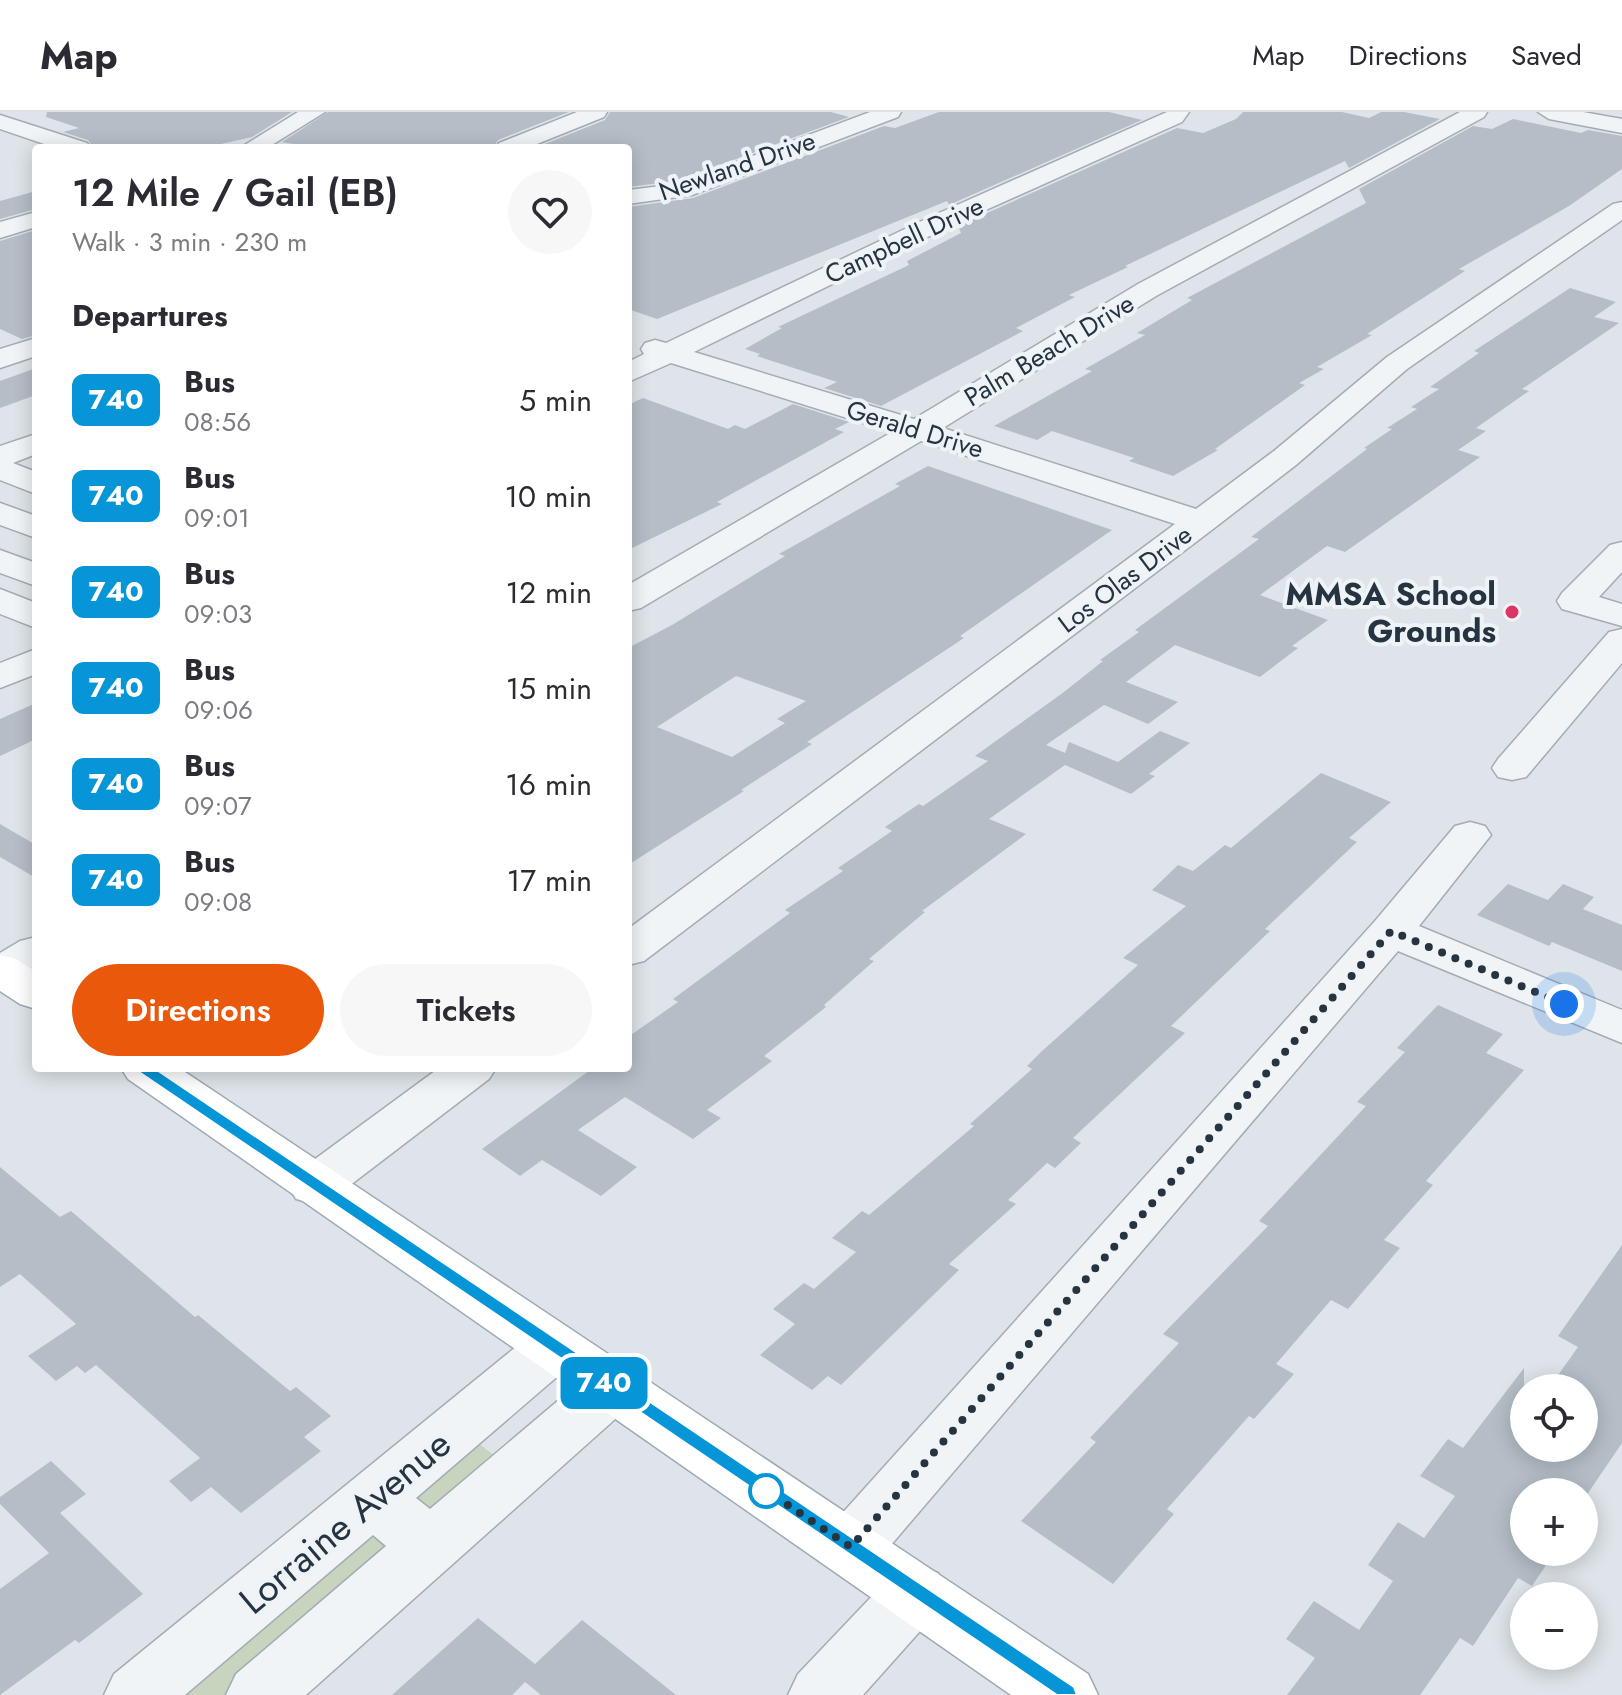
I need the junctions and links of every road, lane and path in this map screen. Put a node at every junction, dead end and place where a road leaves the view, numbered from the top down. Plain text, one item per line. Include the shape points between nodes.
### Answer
1 (314, 112) edge
2 (596, 112) edge
3 (890, 112) edge
4 (1178, 112) edge
5 (1476, 112) edge
6 (1549, 112) edge
7 (0, 122) edge
8 (1622, 126) edge
9 (67, 144) edge
10 (258, 144) edge
11 (517, 144) edge
12 (632, 197) edge
13 (1622, 209) edge
14 (32, 220) edge
15 (0, 230) edge
16 (632, 341) edge
17 (32, 347) edge
18 (669, 353) junction
19 (0, 359) edge
20 (632, 371) edge
21 (916, 429) junction
22 (32, 445) edge
23 (0, 457) edge
24 (0, 469) edge
25 (32, 482) edge
26 (0, 513) edge
27 (1201, 522) junction
28 (32, 526) edge
29 (0, 560) edge
30 (1617, 565) edge
31 (32, 574) edge
32 (632, 598) edge
33 (1622, 615) edge
34 (1622, 640) edge
35 (32, 662) edge
36 (0, 677) edge
37 (1512, 768) dead end
38 (1470, 835) dead end
39 (1391, 931) junction
40 (632, 948) edge
41 (1622, 1028) edge
42 (151, 1072) edge
43 (467, 1072) edge
44 (314, 1186) junction
45 (553, 1348) junction
46 (612, 1388) junction
47 (373, 1499) junction
48 (431, 1546) junction
49 (851, 1547) junction
50 (916, 1592) junction
51 (137, 1695) edge
52 (259, 1695) edge
53 (821, 1695) edge
54 (1065, 1695) edge

1 - 10 street
2 - 11 street
3 - 12 street, Newland Drive via 684,190
4 - 18 street, Campbell Drive
5 - 21 street, Palm Beach Drive via 1147,290
6 - 8 street
7 - 9 street
13 - 27 street, Los Olas Drive via 1397,363
14 - 15 street
16 - 18 street, Gerald Drive
17 - 19 street
18 - 20 street, Campbell Drive
18 - 21 street, Gerald Drive
21 - 27 street, Gerald Drive
21 - 32 street, Palm Beach Drive
22 - 23 street
24 - 25 street
26 - 28 street
27 - 40 street, Los Olas Drive
29 - 31 street
30 - 33 street via 1575,601
34 - 37 street
35 - 36 street
38 - 39 street
39 - 41 street
39 - 49 street
42 - 44 main road
43 - 44 street
44 - 45 main road
45 - 46 main road
45 - 47 street, Lorraine Avenue
46 - 48 street
46 - 49 main road
47 - 48 street
47 - 51 street, Lorraine Avenue
48 - 52 street
49 - 50 main road
50 - 53 street
50 - 54 main road

